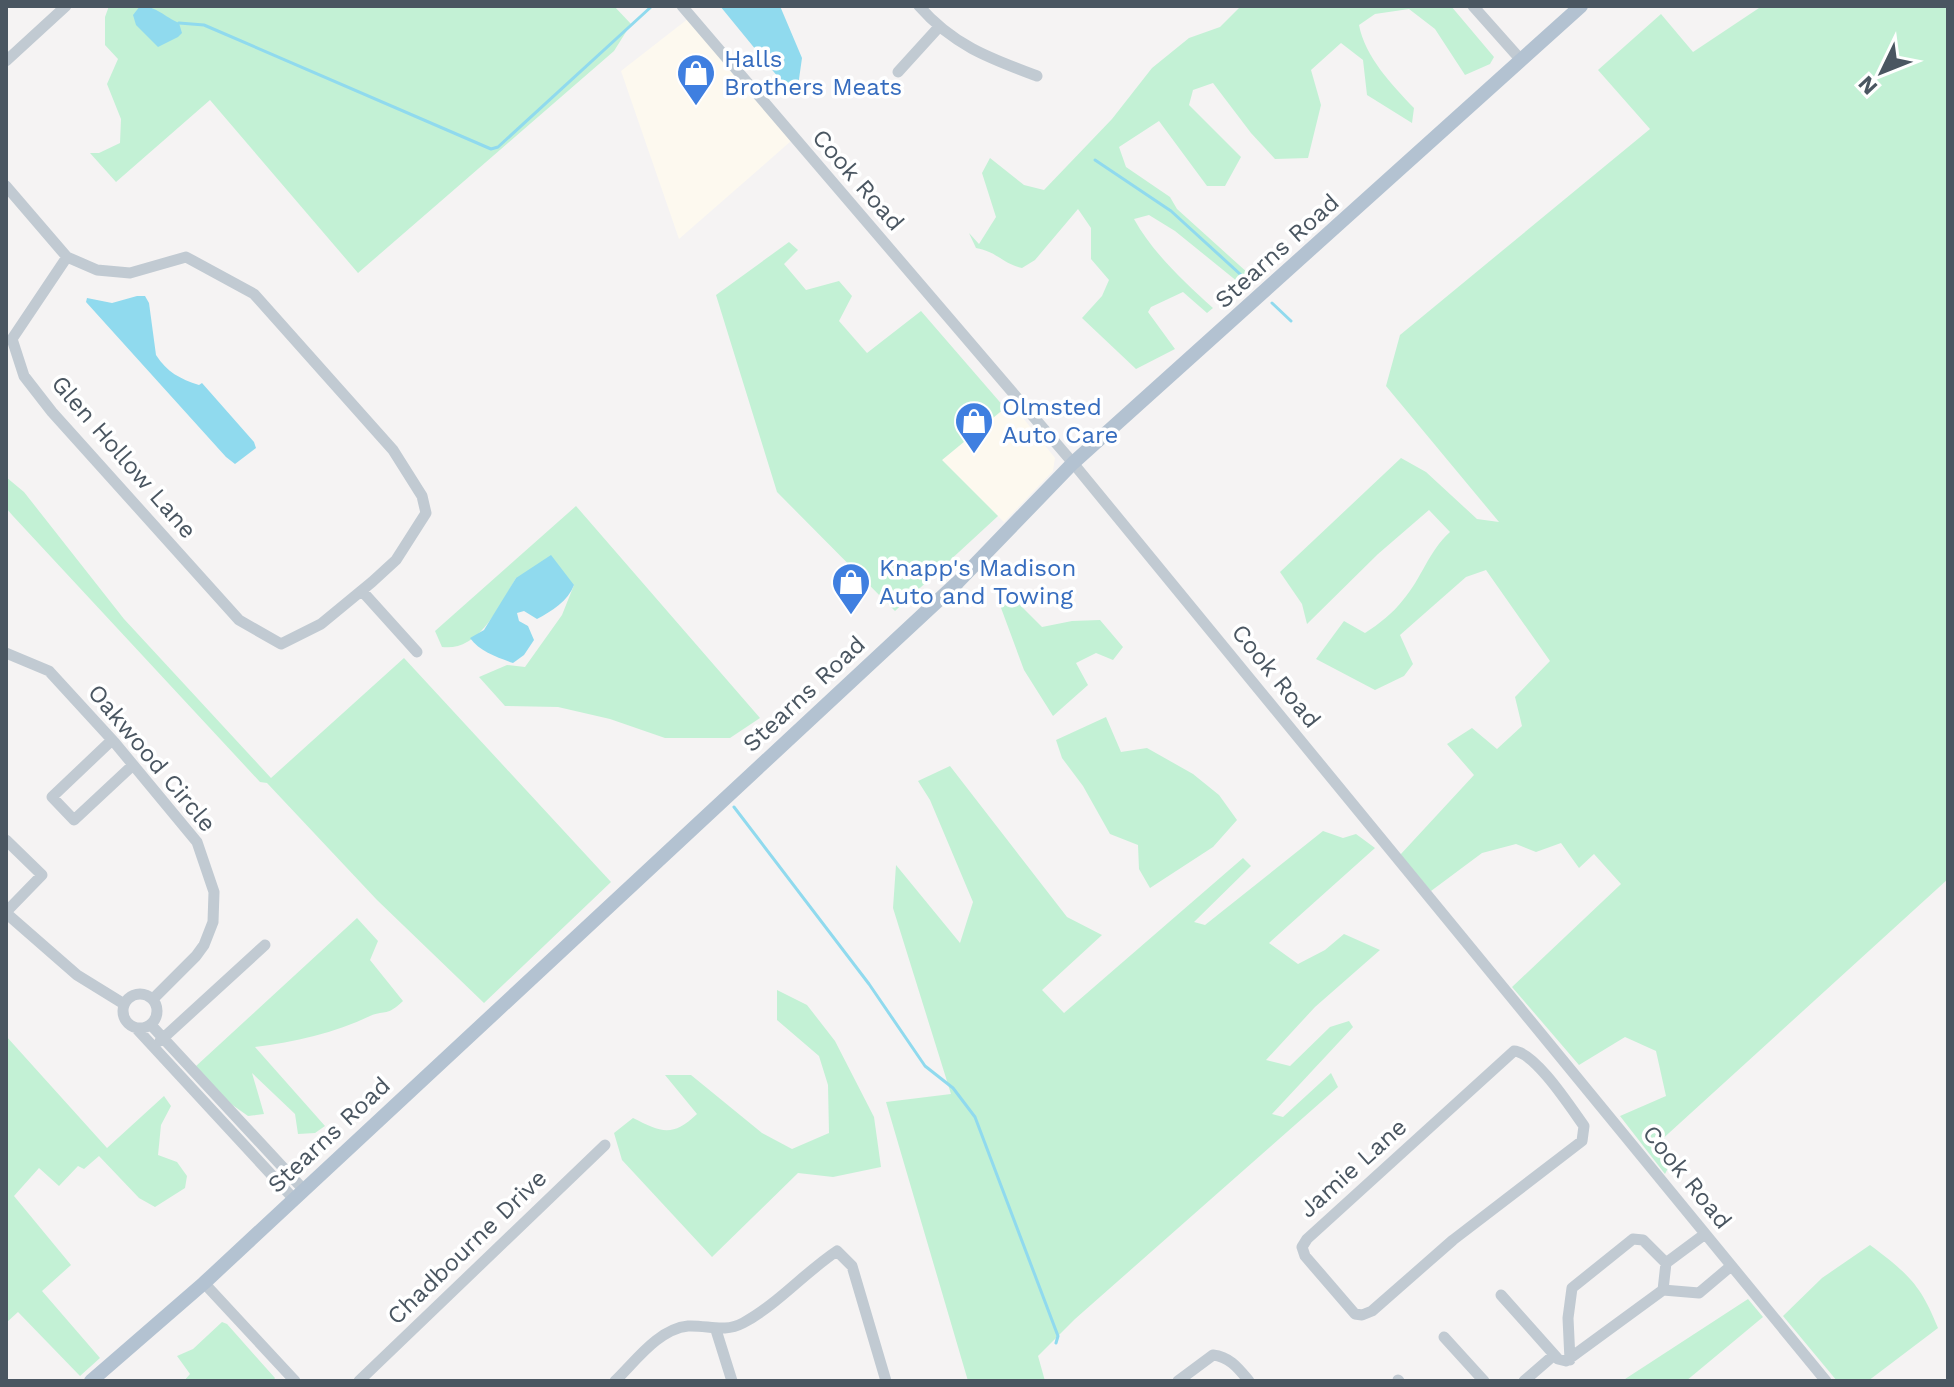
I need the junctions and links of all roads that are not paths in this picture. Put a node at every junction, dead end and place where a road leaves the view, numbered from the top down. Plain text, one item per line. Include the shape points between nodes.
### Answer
1 (66, 6) edge
2 (682, 6) edge
3 (919, 6) edge
4 (1473, 6) edge
5 (1581, 6) edge
6 (938, 28) junction
7 (1521, 60) junction
8 (6, 61) edge
9 (898, 72) dead end
10 (1037, 76) dead end
11 (6, 186) edge
12 (67, 257) junction
13 (1073, 463) junction
14 (362, 591) junction
15 (417, 652) dead end
16 (6, 653) edge
17 (112, 740) junction
18 (133, 765) junction
19 (6, 840) edge
20 (6, 912) edge
21 (265, 945) dead end
22 (153, 999) junction
23 (124, 1004) junction
24 (151, 1025) junction
25 (136, 1028) junction
26 (159, 1043) junction
27 (1584, 1087) junction
28 (1566, 1101) junction
29 (605, 1145) dead end
30 (298, 1194) junction
31 (1705, 1234) junction
32 (1666, 1263) junction
33 (1731, 1266) junction
34 (204, 1283) junction
35 (1663, 1290) junction
36 (1501, 1295) dead end
37 (716, 1330) junction
38 (1444, 1337) dead end
39 (1554, 1355) junction
40 (1570, 1360) junction
41 (91, 1381) edge
42 (295, 1381) edge
43 (359, 1381) edge
44 (615, 1381) edge
45 (732, 1381) edge
46 (886, 1381) edge
47 (1178, 1381) edge
48 (1249, 1381) edge
49 (1484, 1381) edge
50 (1524, 1381) edge
51 (1826, 1381) edge

1 - 8 street
2 - 13 street, Cook Road
3 - 6 street
4 - 7 street
5 - 7 main road, Stearns Road
6 - 9 street
6 - 10 street
7 - 13 main road, Stearns Road
11 - 12 street
12 - 14 street via 97,270 130,273 186,257 231,280 254,294 393,450 422,496 426,513 396,560
12 - 14 street, Glen Hollow Lane via 12,339 24,376 52,412 239,620 281,644 321,624
13 - 27 street, Cook Road
13 - 30 main road, Stearns Road via 958,582
14 - 15 street
16 - 17 street, Oakwood Circle via 49,671
17 - 18 street, Oakwood Circle
17 - 18 street via 52,797 74,820
18 - 22 street, Oakwood Circle via 197,842 214,892 213,922 204,945
19 - 20 street via 42,875
20 - 23 street via 77,975
21 - 26 street
22 - 23 street via 138,994
22 - 24 street via 157,1010
23 - 25 street via 125,1020
24 - 25 street
24 - 26 street
25 - 26 street
26 - 30 street
27 - 28 street
27 - 31 street, Cook Road
28 - 28 street, Jamie Lane via 1584,1126 1582,1141 1453,1240 1372,1311 1355,1314 1305,1256 1302,1247 1307,1239 1514,1051 1528,1055
29 - 43 street, Chadbourne Drive
30 - 34 main road, Stearns Road
31 - 32 street
31 - 33 street, Cook Road
32 - 35 street
32 - 40 street via 1643,1240 1633,1239 1572,1288
33 - 35 street via 1699,1293
33 - 51 street, Cook Road
34 - 41 main road, Stearns Road
34 - 42 street
35 - 40 street
36 - 39 street
37 - 44 street via 689,1326 668,1331
37 - 45 street
37 - 46 street via 759,1314 837,1251 852,1266
38 - 49 street
39 - 40 street
39 - 50 street
47 - 48 street via 1213,1355 1224,1356

